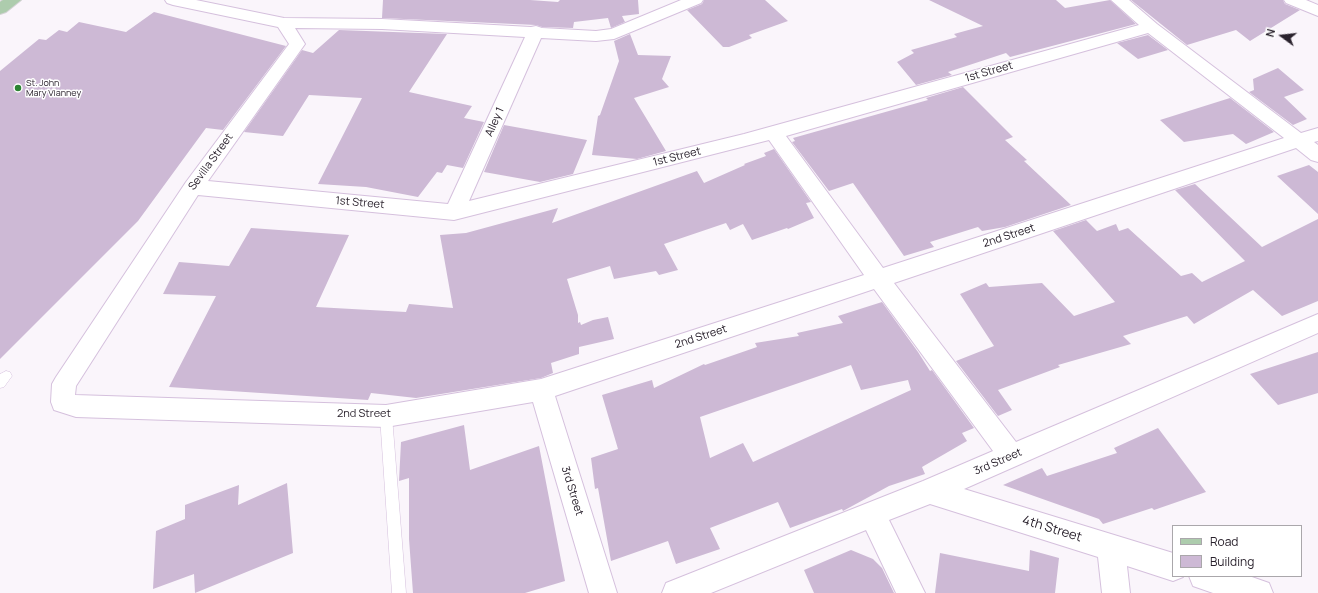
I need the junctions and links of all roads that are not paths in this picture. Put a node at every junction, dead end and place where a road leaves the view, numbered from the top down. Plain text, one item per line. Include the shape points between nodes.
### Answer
1 (13, 0) edge
2 (173, 0) edge
3 (695, 0) edge
4 (1119, 0) edge
5 (1292, 0) edge
6 (0, 9) edge
7 (1318, 11) edge
8 (284, 23) junction
9 (1151, 27) junction
10 (536, 31) junction
11 (773, 132) junction
12 (1309, 137) edge
13 (1318, 155) edge
14 (192, 187) junction
15 (454, 212) junction
16 (879, 279) junction
17 (1318, 323) edge
18 (541, 390) junction
19 (63, 402) joint
20 (386, 416) junction
21 (1011, 456) junction
22 (930, 491) junction
23 (872, 514) junction
24 (1111, 548) junction
25 (1172, 567) edge
26 (1206, 577) edge
27 (399, 593) edge
28 (603, 593) edge
29 (676, 593) edge
30 (911, 593) edge
31 (1116, 593) edge
32 (1259, 593) edge

1 - 6 main road
2 - 8 street
3 - 10 street via 614,34 596,36
4 - 9 street
5 - 7 street
8 - 10 street via 382,24
8 - 14 street, Sevilla Street via 297,44
9 - 11 street, 1st Street
9 - 12 street
10 - 15 street, Alley 1
11 - 15 street, 1st Street
11 - 16 street
12 - 13 street
12 - 16 street, 2nd Street
14 - 15 street, 1st Street
14 - 19 street, Sevilla Street via 64,384
16 - 18 street, 2nd Street
16 - 21 street
17 - 21 street, 3rd Street
18 - 20 street, 2nd Street
18 - 28 street, 3rd Street
19 - 20 street, 2nd Street via 76,406
20 - 27 lane
21 - 22 street, 3rd Street
22 - 23 street, 3rd Street
22 - 24 street, 4th Street
23 - 29 street, 3rd Street
23 - 30 street
24 - 25 street, 4th Street
24 - 31 street
26 - 32 street

